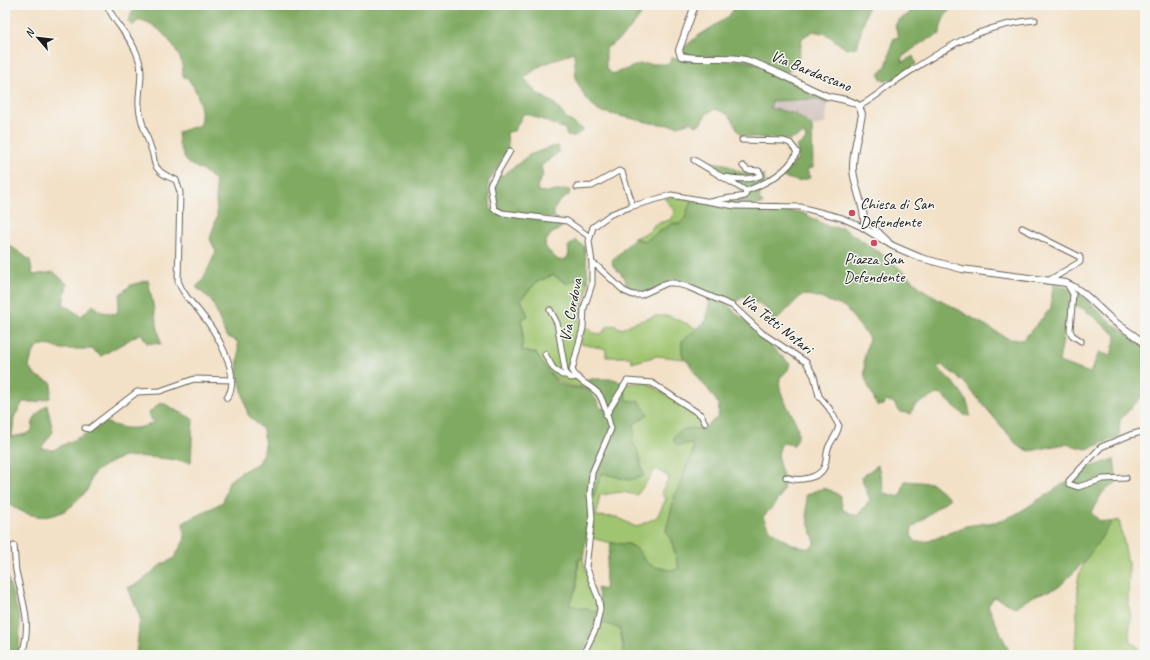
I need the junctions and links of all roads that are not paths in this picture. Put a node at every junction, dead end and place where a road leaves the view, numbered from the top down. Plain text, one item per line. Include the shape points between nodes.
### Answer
1 (107, 5) edge
2 (695, 5) edge
3 (1035, 20) dead end
4 (859, 106) junction
5 (742, 140) dead end
6 (510, 151) dead end
7 (694, 160) dead end
8 (743, 166) dead end
9 (722, 176) junction
10 (577, 187) dead end
11 (746, 191) junction
12 (711, 203) junction
13 (633, 206) junction
14 (865, 219) junction
15 (864, 228) junction
16 (1022, 228) dead end
17 (590, 237) junction
18 (893, 246) junction
19 (592, 263) junction
20 (1047, 281) junction
21 (1066, 283) junction
22 (550, 310) dead end
23 (1081, 341) dead end
24 (1145, 345) edge
25 (545, 354) dead end
26 (566, 375) junction
27 (576, 377) junction
28 (233, 380) junction
29 (227, 398) dead end
30 (606, 414) junction
31 (705, 423) dead end
32 (85, 428) dead end
33 (1145, 431) edge
34 (786, 477) dead end
35 (1126, 478) dead end
36 (14, 546) dead end
37 (22, 655) edge
38 (583, 655) edge

1 - 28 street via 114,20 131,41 139,60 142,77 139,95 140,114 156,168 162,174 176,180 180,192 178,281 182,292 200,312 227,356
2 - 4 street, Via Bardassano via 679,50 681,56 744,60 768,67 828,96
3 - 4 street via 986,29 957,41
4 - 14 street, Via Bardassano via 862,114 853,168
5 - 11 street via 784,141 790,143 797,152 794,162 767,182
6 - 17 street via 490,185 494,209 502,213 568,221
7 - 9 street
8 - 9 street via 747,170 759,171 761,175 745,178
9 - 11 street
10 - 13 street via 592,186 620,171
11 - 12 street via 745,196 729,200 724,198
12 - 13 street via 671,195
12 - 15 street via 800,207 842,218
13 - 17 street via 611,214 593,228
14 - 15 street, Via Bardassano
14 - 18 street
15 - 18 street
16 - 20 street via 1080,258 1080,262
17 - 19 street, Via Cordova
18 - 20 street via 921,258 962,268
19 - 27 street, Via Cordova via 592,284 584,308 583,328 572,370
19 - 34 street, Via Tetti Notari via 633,296 667,283 674,283 726,302 762,333 806,362 814,376 819,396 829,408 838,429 822,470 802,480
20 - 21 street
21 - 23 street via 1073,294 1070,330 1072,335
21 - 24 street via 1078,288
22 - 26 street via 557,323
25 - 26 street via 553,368
26 - 27 street
27 - 30 street via 600,395
28 - 29 street
28 - 32 street via 194,379 167,390 136,392 94,426
30 - 31 street via 627,381 647,381 701,415
30 - 38 street via 611,429 592,473 592,518 586,556 586,566 600,609 596,628
33 - 35 street via 1101,447 1069,484 1078,487 1104,479
36 - 37 street via 16,567 27,613

